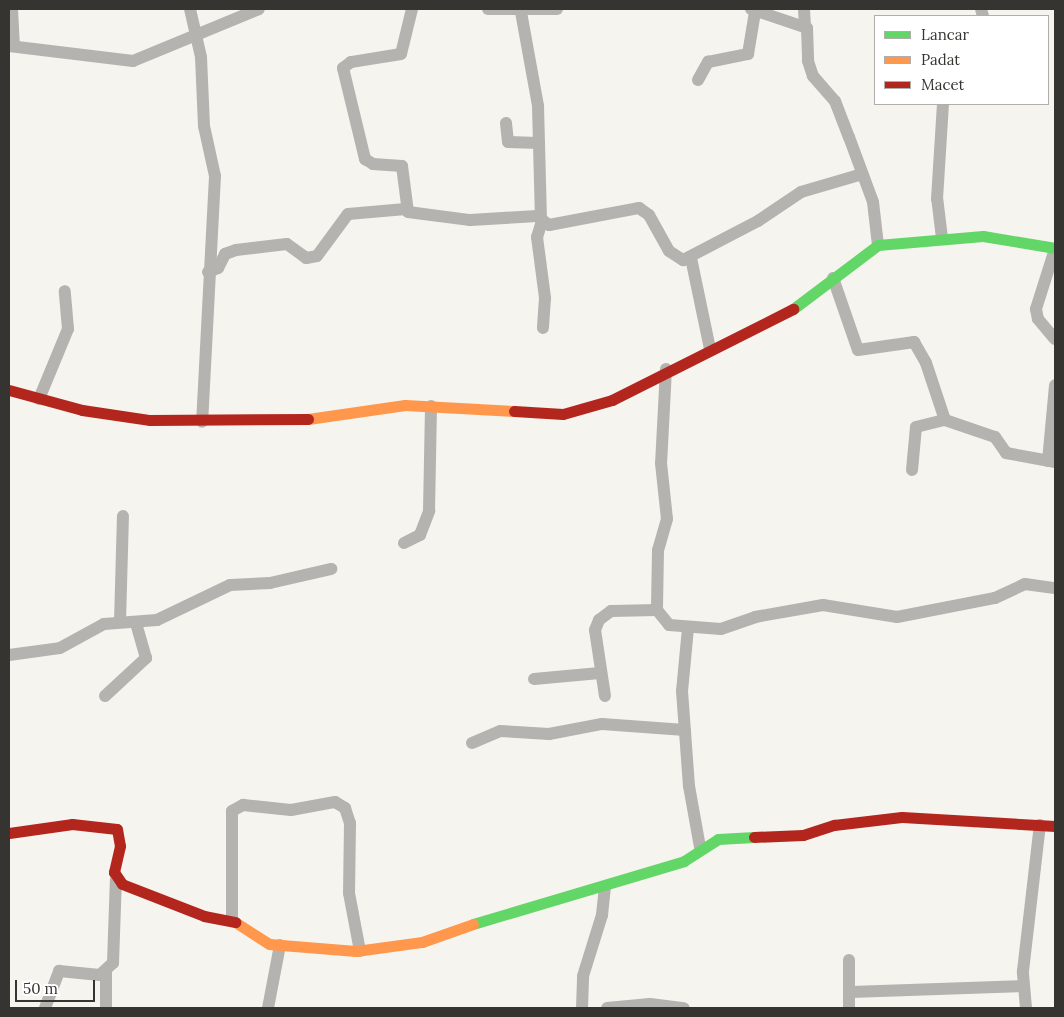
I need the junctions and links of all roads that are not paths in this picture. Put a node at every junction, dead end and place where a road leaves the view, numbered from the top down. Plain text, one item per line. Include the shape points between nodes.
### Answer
1 (12, 9) edge
2 (190, 9) edge
3 (259, 9) edge
4 (412, 9) edge
5 (488, 9) edge
6 (557, 9) edge
7 (804, 9) edge
8 (753, 10) edge
9 (521, 12) junction
10 (805, 26) junction
11 (195, 36) junction
12 (11, 46) edge
13 (698, 80) dead end
14 (943, 105) edge
15 (506, 123) dead end
16 (539, 143) junction
17 (862, 174) junction
18 (406, 209) junction
19 (541, 219) junction
20 (942, 238) junction
21 (878, 245) junction
22 (1055, 249) edge
23 (691, 258) junction
24 (208, 272) junction
25 (833, 278) junction
26 (65, 291) dead end
27 (543, 328) dead end
28 (1055, 339) edge
29 (710, 349) junction
30 (666, 369) junction
31 (1055, 385) edge
32 (9, 390) edge
33 (39, 399) junction
34 (431, 406) junction
35 (945, 420) junction
36 (202, 422) junction
37 (1052, 462) edge
38 (912, 470) dead end
39 (122, 516) dead end
40 (404, 543) dead end
41 (331, 569) dead end
42 (1055, 588) edge
43 (657, 610) junction
44 (120, 622) junction
45 (136, 624) junction
46 (688, 628) junction
47 (9, 655) edge
48 (600, 673) junction
49 (534, 679) dead end
50 (105, 696) dead end
51 (606, 696) dead end
52 (685, 730) junction
53 (472, 743) dead end
54 (1040, 825) junction
55 (1055, 826) edge
56 (9, 832) edge
57 (700, 847) junction
58 (116, 879) junction
59 (605, 888) junction
60 (232, 921) junction
61 (280, 945) junction
62 (360, 951) junction
63 (849, 960) dead end
64 (106, 972) junction
65 (1023, 986) junction
66 (850, 992) junction
67 (45, 1008) edge
68 (106, 1008) edge
69 (268, 1008) edge
70 (582, 1008) edge
71 (607, 1008) edge
72 (684, 1008) edge
73 (848, 1008) edge
74 (1026, 1008) edge

1 - 12 street
2 - 11 street
3 - 11 street
4 - 18 street via 401,54 351,62 343,68 365,159 373,164 402,166
5 - 9 street
6 - 9 street
7 - 10 street
8 - 10 street
8 - 13 street via 748,54 708,62
9 - 16 street via 535,80
10 - 17 street via 814,76 835,101
11 - 12 street via 121,62
11 - 24 street via 204,126 215,176
14 - 20 street via 939,113 937,199
15 - 16 street via 508,142
16 - 19 street
17 - 21 street via 876,215
17 - 23 street via 801,192
18 - 19 street via 470,220
18 - 24 street via 348,214 317,256 306,258 287,244 236,250 225,254 218,268
19 - 23 street via 549,225 639,208 650,215 675,258
19 - 27 street via 537,237 545,298
20 - 21 street
20 - 22 street via 983,236
21 - 25 street
22 - 28 street via 1036,309 1038,319
23 - 29 street
24 - 36 street
25 - 29 street via 788,312
25 - 35 street via 858,350 908,342 919,346
26 - 33 street via 68,330
29 - 30 street
30 - 34 street via 612,400 563,414
30 - 43 street via 661,463 667,510 658,550
31 - 37 street
32 - 33 street
33 - 36 street via 114,417
34 - 36 street via 389,407 326,419
34 - 40 street via 429,511 420,535
35 - 37 street via 995,437 1006,453
35 - 38 street via 916,427
39 - 44 street
41 - 45 street via 270,583 230,585 157,620
42 - 46 street via 1025,584 995,598 897,617 823,605 746,619 721,629
43 - 46 street via 669,625
43 - 48 street via 604,614 595,630
44 - 45 street
44 - 47 street via 104,624 52,650
45 - 50 street via 146,658
46 - 52 street via 682,677
48 - 49 street
48 - 51 street
52 - 53 street via 602,724 549,734 500,731
52 - 57 street via 689,786
54 - 55 street
54 - 57 street via 902,817 834,825 803,835 729,837
54 - 65 street
56 - 58 street via 72,824 117,829 120,838
57 - 59 street via 684,861
58 - 60 street via 204,916
58 - 64 street via 114,963
59 - 62 street via 531,903 422,942
59 - 70 street via 602,915 583,976
60 - 61 street via 269,944
60 - 62 street via 232,811 250,804 291,810 327,801 340,803 350,823 350,893
61 - 62 street
61 - 69 street
63 - 66 street
64 - 67 street via 59,971
64 - 68 street
65 - 66 street
65 - 74 street
66 - 73 street
71 - 72 street via 650,1004

